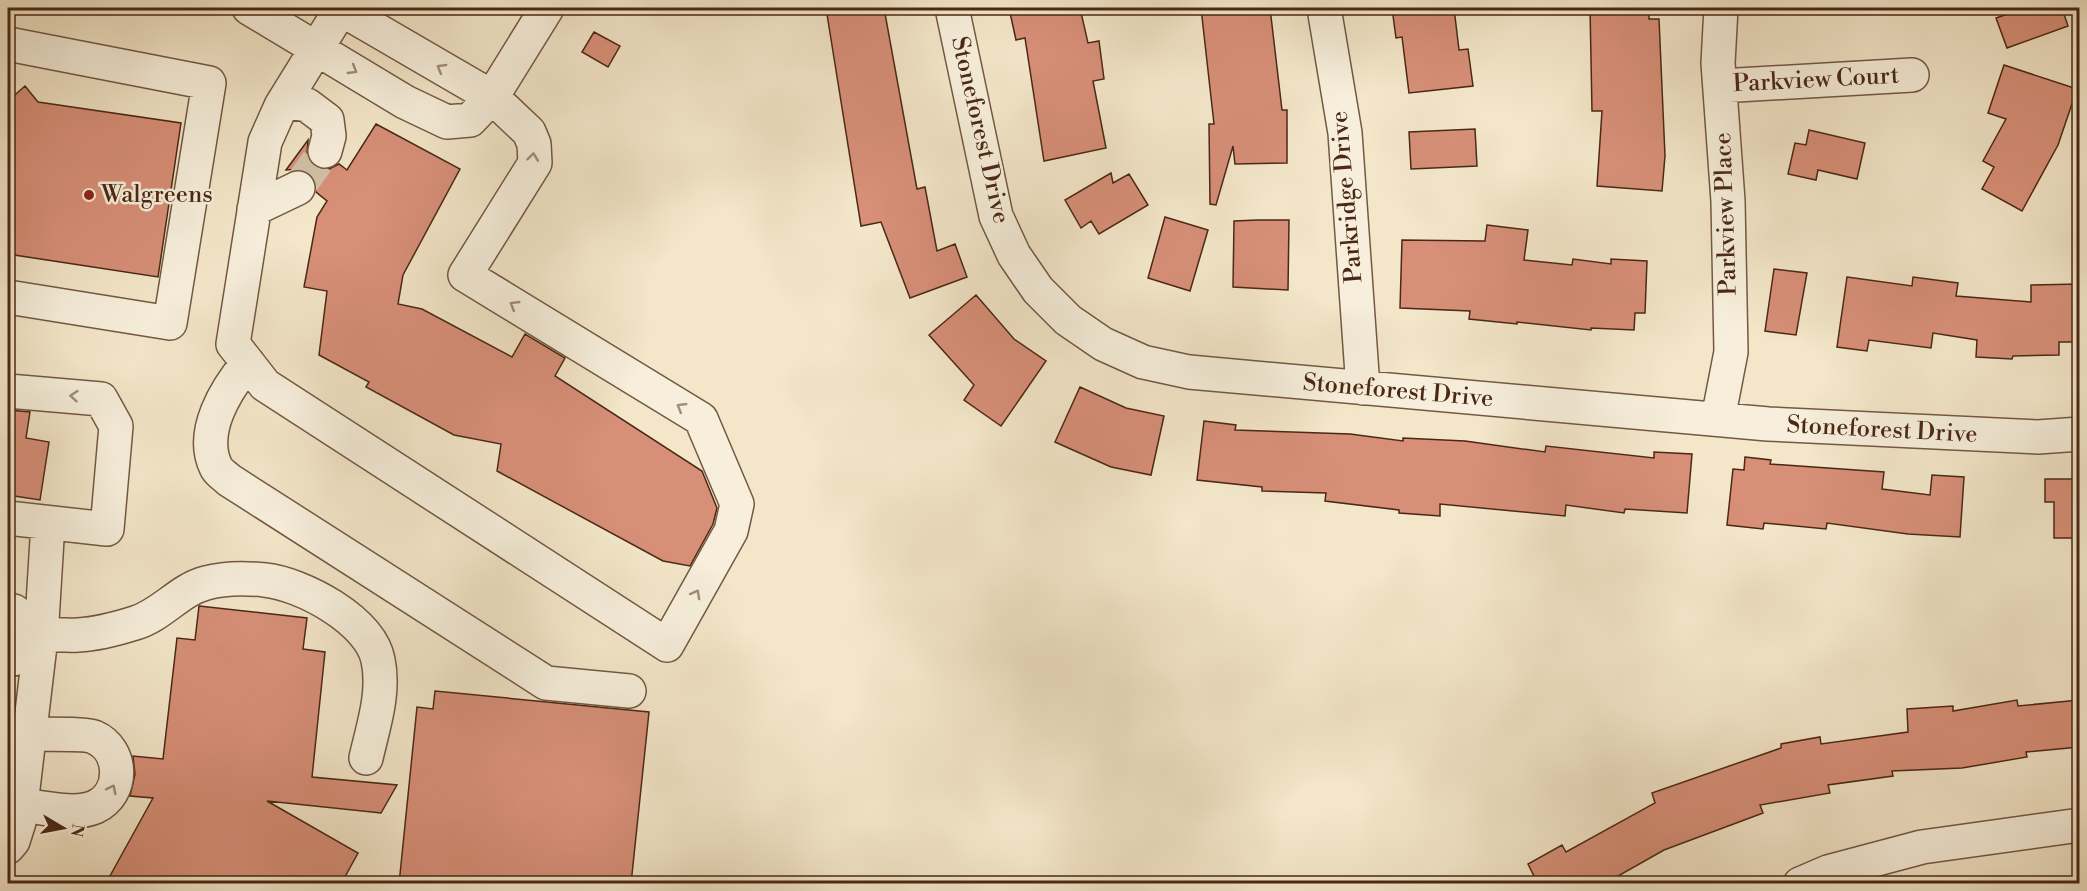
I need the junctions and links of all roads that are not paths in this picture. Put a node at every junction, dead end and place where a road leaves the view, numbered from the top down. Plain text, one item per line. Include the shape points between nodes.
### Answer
1 (249, 8) edge
2 (340, 8) edge
3 (547, 8) edge
4 (952, 8) edge
5 (1324, 8) edge
6 (1721, 8) edge
7 (8, 44) edge
8 (317, 48) junction
9 (1912, 75) dead end
10 (1720, 86) junction
11 (492, 97) junction
12 (284, 101) junction
13 (326, 152) tunnel mouth
14 (298, 188) tunnel mouth
15 (254, 209) junction
16 (8, 297) edge
17 (248, 363) junction
18 (1363, 388) junction
19 (8, 391) edge
20 (1718, 419) junction
21 (2079, 434) edge
22 (8, 518) edge
23 (48, 523) junction
24 (8, 610) edge
25 (41, 637) junction
26 (8, 659) edge
27 (629, 691) dead end
28 (23, 727) edge
29 (366, 758) dead end
30 (21, 805) junction
31 (2079, 825) edge
32 (8, 847) edge
33 (1800, 884) edge

1 - 8 street
2 - 8 street
11 -> 2 street
3 - 11 street
4 - 18 street, Stoneforest Drive via 996,216 1020,264 1038,290 1068,320 1103,344 1143,362 1189,372
5 - 18 street, Parkridge Drive via 1345,134
6 - 10 street, Parkview Place
7 - 16 street via 209,83 170,322
8 -> 11 street via 405,102 447,122 470,120
8 - 12 street
9 - 10 street, Parkview Court
10 - 20 street, Parkview Place via 1728,201 1731,352
17 -> 11 street via 265,385 667,645 731,531 737,504 701,419 465,275 535,163 529,132
12 - 13 street via 307,105 327,120
12 - 15 street via 265,142
14 - 15 street
15 - 17 street via 233,344
17 - 27 street via 229,386 210,443 216,468 229,480 546,683
18 - 20 street, Stoneforest Drive
23 -> 19 street via 106,529 116,426 101,399
20 - 21 street, Stoneforest Drive via 2038,437
22 - 23 street
23 - 25 street
24 - 25 street via 14,610
25 - 26 street
25 - 28 street
25 - 29 street via 112,630 142,621 185,591 208,582 265,580 305,592 345,616 372,641 380,679
28 - 30 street
30 -> 28 street via 82,810 94,807 105,800 117,777 112,752 103,742 93,737
30 - 32 street via 14,841
31 - 33 street via 1922,847 1828,872

